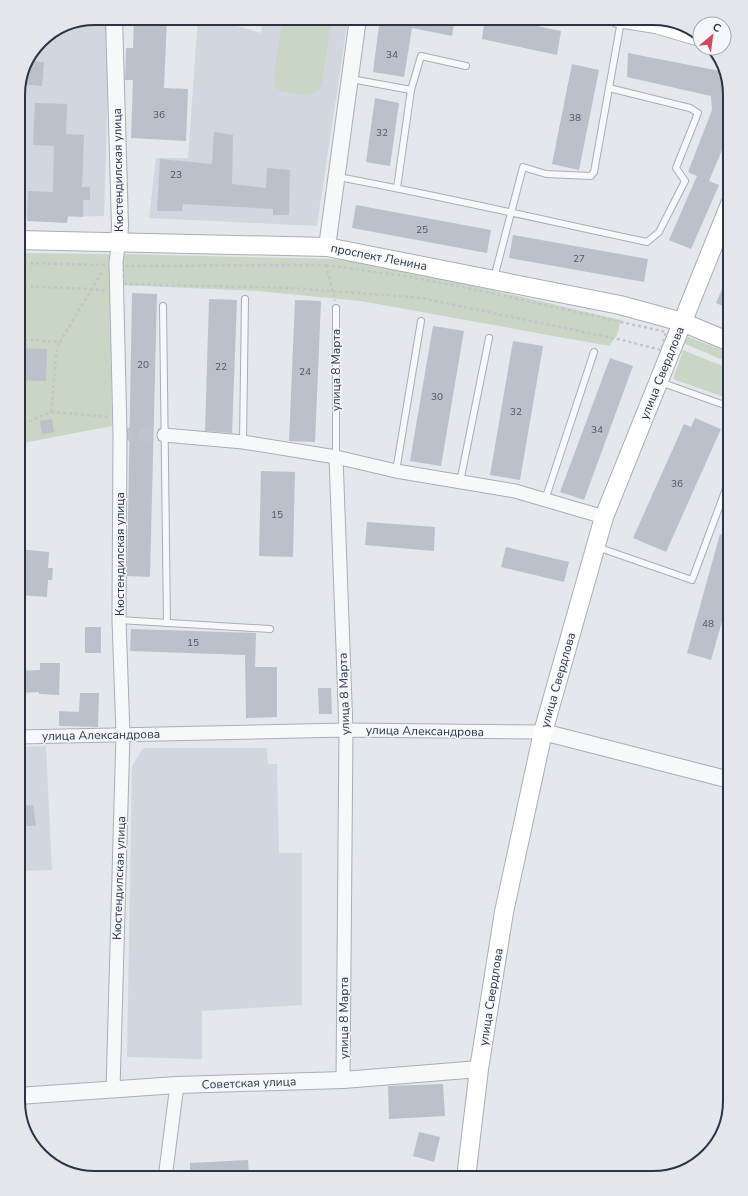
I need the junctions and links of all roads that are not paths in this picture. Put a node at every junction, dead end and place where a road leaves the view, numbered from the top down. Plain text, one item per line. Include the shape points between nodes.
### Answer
1 (114, 25) edge
2 (357, 25) edge
3 (619, 25) edge
4 (466, 66) dead end
5 (350, 79) junction
6 (609, 88) junction
7 (411, 90) junction
8 (336, 177) junction
9 (396, 188) junction
10 (510, 212) junction
11 (723, 221) edge
12 (25, 240) edge
13 (118, 241) junction
14 (327, 247) junction
15 (493, 279) junction
16 (245, 300) dead end
17 (163, 306) dead end
18 (336, 308) road end
19 (421, 321) dead end
20 (682, 322) junction
21 (489, 338) dead end
22 (723, 339) edge
23 (594, 352) dead end
24 (658, 381) junction
25 (723, 404) edge
26 (164, 435) junction
27 (243, 442) junction
28 (336, 457) junction
29 (396, 471) junction
30 (460, 482) junction
31 (723, 497) edge
32 (545, 500) junction
33 (604, 517) junction
34 (596, 547) junction
35 (119, 620) junction
36 (167, 623) junction
37 (270, 629) dead end
38 (346, 730) junction
39 (543, 732) junction
40 (123, 734) junction
41 (25, 737) edge
42 (723, 778) edge
43 (479, 1069) junction
44 (343, 1080) junction
45 (177, 1085) junction
46 (113, 1090) junction
47 (25, 1096) edge
48 (166, 1171) edge
49 (467, 1171) edge

1 - 13 street, Кюстендилская улица via 120,226
2 - 5 street
3 - 6 lane
4 - 7 lane via 421,56
5 - 7 lane
5 - 8 street
6 - 10 lane via 594,172 591,176 546,174 523,167
6 - 10 lane via 690,108 698,113 676,168 685,181 659,232 647,242
7 - 9 lane
8 - 9 lane
8 - 14 street
9 - 10 lane
10 - 15 lane
11 - 20 main road, улица Свердлова
12 - 13 main road, проспект Ленина
13 - 14 main road, проспект Ленина
13 - 35 street, Кюстендилская улица via 116,262 120,419
14 - 15 main road, проспект Ленина
15 - 20 main road, проспект Ленина via 620,305
16 - 27 lane
17 - 26 lane
18 - 28 lane, улица 8 Марта
19 - 29 lane
20 - 22 main road, проспект Ленина
20 - 24 main road, улица Свердлова
21 - 30 lane
23 - 32 lane
24 - 25 lane
24 - 33 main road, улица Свердлова
26 - 27 street
26 - 36 lane
27 - 28 street
28 - 29 street
28 - 38 street, улица 8 Марта
29 - 30 street
30 - 32 street via 515,491
31 - 34 lane via 692,580
32 - 33 street
33 - 34 main road, улица Свердлова
34 - 39 main road, улица Свердлова
35 - 36 lane
35 - 40 street, Кюстендилская улица
36 - 37 lane
38 - 39 street, улица Александрова
38 - 40 street, улица Александрова
38 - 44 street, улица 8 Марта
39 - 42 street, улица Александрова
39 - 43 main road, улица Свердлова via 504,912
40 - 41 street, улица Александрова
40 - 46 street, Кюстендилская улица
43 - 44 street, Советская улица
43 - 49 main road, улица Свердлова
44 - 45 street, Советская улица
45 - 46 street, Советская улица
45 - 48 street
46 - 47 street, Советская улица

